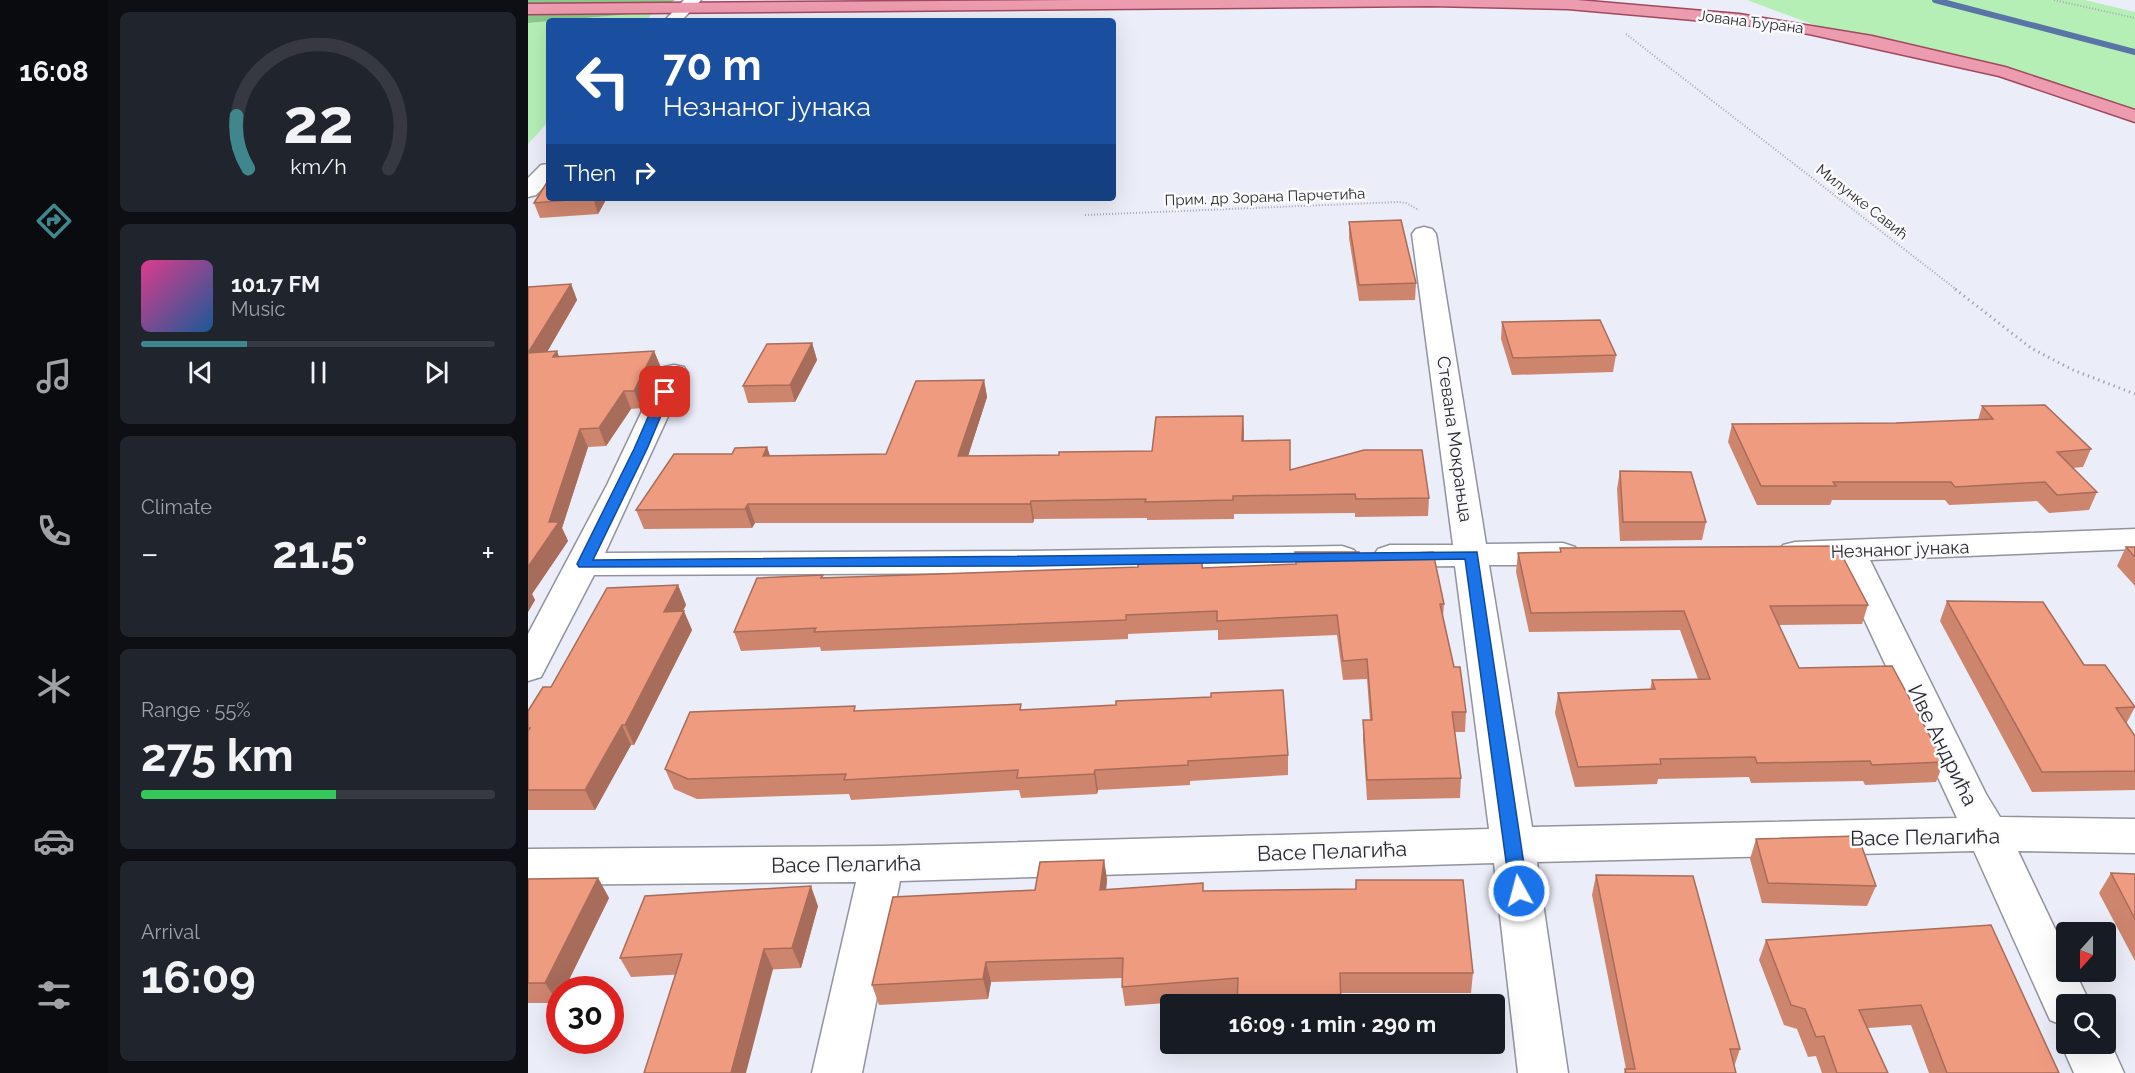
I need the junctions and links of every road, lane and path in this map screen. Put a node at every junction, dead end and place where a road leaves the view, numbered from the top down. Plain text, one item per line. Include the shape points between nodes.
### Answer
1 (2054, 0) edge
2 (1568, 2) edge
3 (1588, 5) junction
4 (528, 9) edge
5 (683, 10) edge
6 (2135, 18) edge
7 (2135, 116) edge
8 (546, 173) edge
9 (528, 190) edge
10 (1085, 215) dead end
11 (1424, 234) joint
12 (674, 373) dead end
13 (2135, 394) edge
14 (2135, 539) edge
15 (1849, 551) junction
16 (1767, 552) edge
17 (1590, 554) edge
18 (1472, 555) junction
19 (584, 564) junction
20 (528, 668) edge
21 (1988, 834) junction
22 (2135, 836) edge
23 (1513, 845) junction
24 (882, 864) junction
25 (528, 867) edge
26 (2062, 994) edge
27 (2090, 1054) edge
28 (837, 1073) edge
29 (1543, 1073) edge
30 (2099, 1073) edge

1 - 6 path
2 - 3 main road, Јована Ђурана
2 - 5 main road, Јована Ђурана
3 - 7 main road, Јована Ђурана via 1739,19 1872,41 2005,72
3 - 13 path, Милунке Савић via 2031,348 2073,370
4 - 5 main road, Јована Ђурана
8 - 9 street
10 - 11 path, Прим. др Зорана Парчетића via 1406,202 1419,210
11 - 18 street, Стевана Мокрањца
12 - 19 street
14 - 15 street, Незнаног јунака
15 - 16 street, Незнаног јунака
15 - 21 street, Иве Андрића
17 - 18 street
18 - 19 street
18 - 23 street, Стевана Мокрањца
19 - 20 street
21 - 22 street, Васе Пелагића
21 - 23 street, Васе Пелагића
21 - 26 street, Иве Андрића
23 - 24 street, Васе Пелагића
23 - 29 street, Стевана Мокрањца
24 - 25 street, Васе Пелагића
24 - 28 street
27 - 30 street

